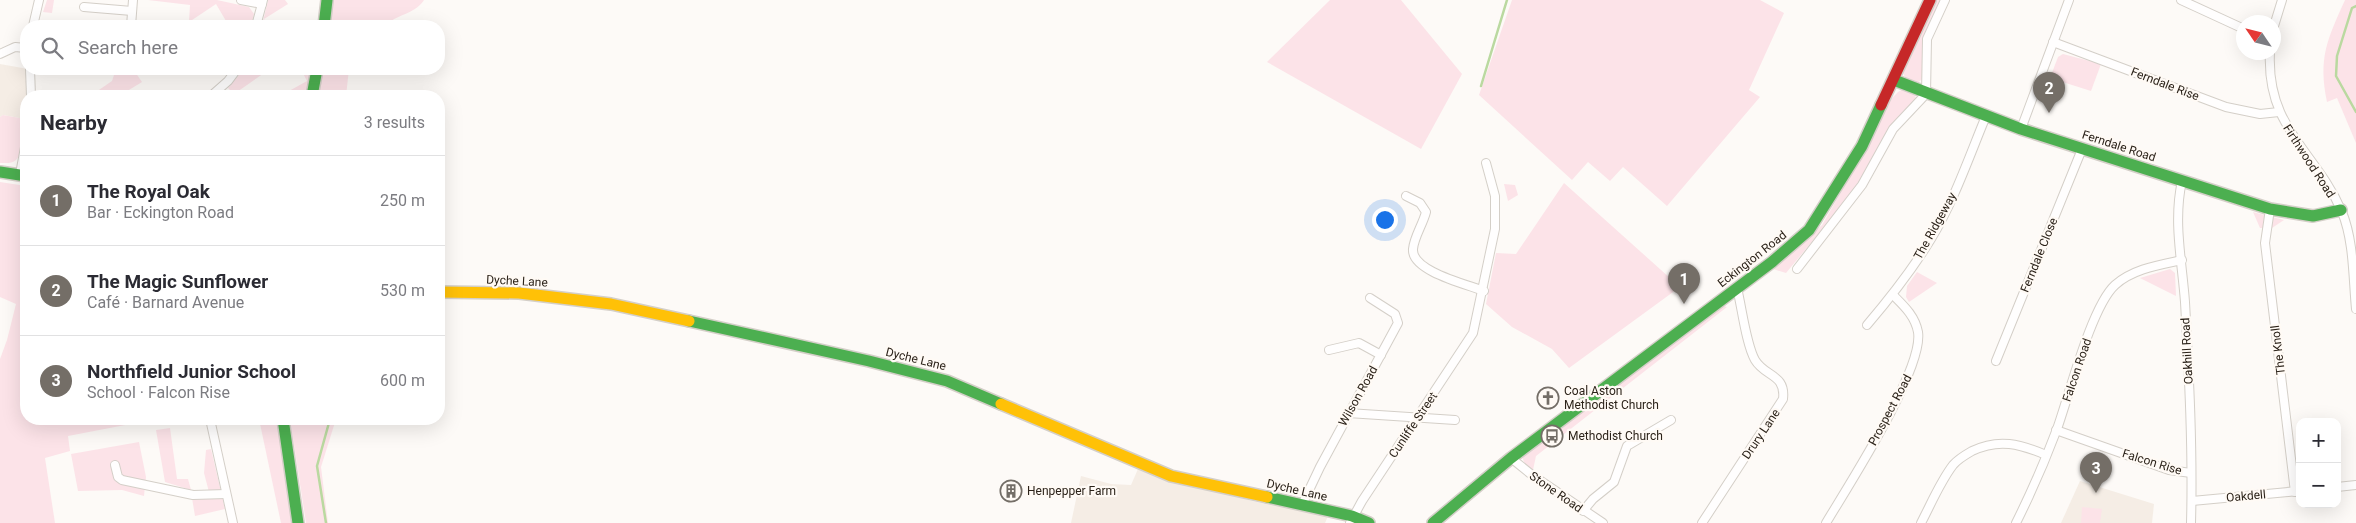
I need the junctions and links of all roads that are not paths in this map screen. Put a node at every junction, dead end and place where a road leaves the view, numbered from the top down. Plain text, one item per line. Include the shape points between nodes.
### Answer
1 (39, 0) edge
2 (133, 0) edge
3 (241, 0) edge
4 (327, 0) edge
5 (1930, 0) edge
6 (1944, 0) edge
7 (2069, 0) edge
8 (2181, 0) edge
9 (2282, 0) edge
10 (262, 2) edge
11 (84, 7) dead end
12 (132, 11) junction
13 (2277, 15) edge
14 (34, 20) edge
15 (131, 20) edge
16 (258, 20) edge
17 (325, 20) edge
18 (2236, 25) edge
19 (2054, 42) junction
20 (20, 47) edge
21 (0, 54) edge
22 (2270, 60) edge
23 (30, 75) edge
24 (232, 75) edge
25 (316, 75) edge
26 (1894, 80) junction
27 (31, 90) edge
28 (218, 90) edge
29 (313, 90) edge
30 (1926, 94) junction
31 (2280, 112) junction
32 (1986, 116) junction
33 (2021, 129) junction
34 (2082, 149) junction
35 (1486, 163) dead end
36 (0, 172) edge
37 (20, 175) edge
38 (2182, 180) junction
39 (1406, 196) dead end
40 (2270, 209) junction
41 (2341, 210) junction
42 (2182, 260) junction
43 (1797, 269) dead end
44 (1736, 288) junction
45 (1484, 291) junction
46 (445, 292) edge
47 (1893, 295) junction
48 (1370, 298) dead end
49 (2356, 309) edge
50 (1867, 325) dead end
51 (1329, 350) dead end
52 (1381, 355) junction
53 (1996, 361) dead end
54 (1348, 413) junction
55 (1418, 418) junction
56 (1455, 420) dead end
57 (1671, 420) dead end
58 (211, 425) edge
59 (284, 425) edge
60 (2056, 430) junction
61 (2046, 455) junction
62 (1511, 458) junction
63 (114, 465) dead end
64 (2191, 474) junction
65 (2296, 484) edge
66 (2356, 485) edge
67 (2341, 487) edge
68 (2296, 492) edge
69 (226, 494) junction
70 (2192, 501) junction
71 (1302, 505) junction
72 (1583, 511) junction
73 (1351, 520) edge
74 (233, 523) edge
75 (298, 523) edge
76 (1369, 523) edge
77 (1433, 523) edge
78 (1603, 523) edge
79 (1702, 523) edge
80 (1826, 523) edge
81 (1921, 523) edge
82 (2016, 523) edge
83 (2191, 523) edge

1 - 14 street
2 - 12 street
3 - 10 street
4 - 17 main road
5 - 26 main road, Eckington Road
6 - 30 street via 1927,39
7 - 19 street
8 - 18 street
9 - 13 street
10 - 16 street
11 - 12 street
12 - 15 street
19 - 31 street, Ferndale Rise via 2226,107 2260,114
19 - 33 street
20 - 21 street
22 - 31 street, Firthwood Road via 2271,86
23 - 27 street
24 - 28 street
25 - 29 main road
26 - 30 main road, Ferndale Road
26 - 44 main road, Eckington Road via 1862,146 1819,217 1793,245
30 - 32 main road, Ferndale Road
30 - 43 street via 1893,129 1862,185
31 - 41 street, Firthwood Road via 2288,130
32 - 33 main road, Ferndale Road
32 - 47 street, The Ridgeway via 1939,223
33 - 34 main road, Ferndale Road
34 - 38 main road, Ferndale Road
34 - 53 street, Ferndale Close
35 - 45 street, Cunliffe Street via 1494,190 1496,213
36 - 37 main road
38 - 40 main road, Ferndale Road
38 - 42 street, Oakhill Road via 2177,211
39 - 45 street via 1420,203 1426,212 1413,245 1416,262 1428,270
40 - 41 main road, Ferndale Road via 2313,216
40 - 65 street, The Knoll via 2265,232 2266,250
41 - 49 street, Firthwood Road via 2347,229
42 - 60 street, Falcon Road via 2135,273 2109,291 2092,327
42 - 64 street, Oakhill Road
44 - 62 main road, Eckington Road
44 - 79 street, Drury Lane via 1753,356 1782,384 1783,399
45 - 55 street, Cunliffe Street via 1473,333
46 - 71 main road, Dyche Lane via 518,294 611,304 877,363 947,381 1171,476
47 - 50 street, The Ridgeway
47 - 80 street, Prospect Road via 1916,322 1917,355 1899,396
48 - 52 street, Wilson Road via 1398,319
51 - 52 street via 1359,343
52 - 54 street, Wilson Road
54 - 55 street
54 - 71 street, Wilson Road
55 - 56 street
55 - 73 street, Cunliffe Street
57 - 72 street via 1660,431 1627,446 1614,482
58 - 69 street
59 - 75 main road
60 - 61 street, Falcon Road
60 - 64 street, Falcon Rise via 2169,470
61 - 81 street via 2001,442 1968,454 1954,464
61 - 82 street, Falcon Road
62 - 72 street, Stone Road
62 - 77 main road, Eckington Road
63 - 69 street via 122,480 194,495
64 - 70 street, Oakhill Road
66 - 67 street
68 - 70 street, Oakdell
69 - 74 street
70 - 83 street, Oakhill Road
71 - 73 main road, Dyche Lane
72 - 78 street, Stone Road
73 - 76 main road, Dyche Lane

